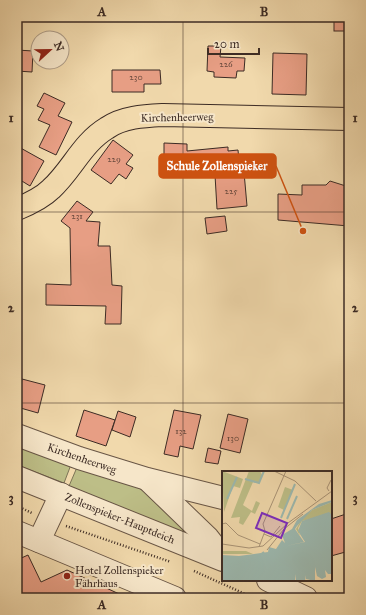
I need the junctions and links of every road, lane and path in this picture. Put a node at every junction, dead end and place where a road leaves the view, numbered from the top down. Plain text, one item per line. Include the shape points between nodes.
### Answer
1 (349, 119) edge
2 (17, 209) edge
3 (17, 435) edge
4 (17, 477) edge
5 (147, 479) junction
6 (61, 494) junction
7 (222, 498) edge
8 (49, 520) junction
9 (17, 532) edge
10 (39, 541) junction
11 (222, 557) edge
12 (222, 558) edge
13 (174, 563) dead end
14 (188, 568) dead end
15 (270, 581) edge
16 (175, 598) edge
17 (254, 598) edge
18 (306, 598) edge

1 - 2 main road, Kirchenheerweg via 163,115 122,121 108,127 85,146 52,189
3 - 5 street, Kirchenheerweg
4 - 6 street, Zollenspieker-Hauptdeich
5 - 7 street, Kirchenheerweg
5 - 11 street, Kirchenheerweg via 208,538
6 - 8 street
6 - 12 street, Zollenspieker-Hauptdeich
8 - 10 street
8 - 13 path
9 - 10 street
10 - 16 street
14 - 17 path
15 - 18 street

